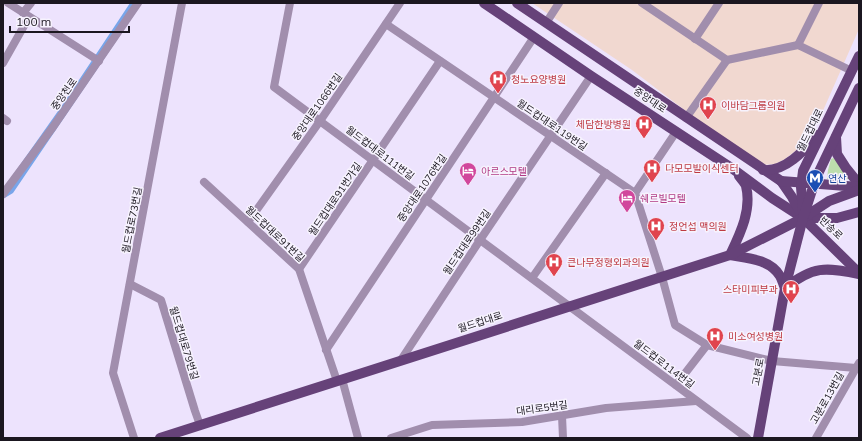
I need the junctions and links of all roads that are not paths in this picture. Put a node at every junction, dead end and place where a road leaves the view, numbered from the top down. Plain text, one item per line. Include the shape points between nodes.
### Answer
1 (8, 3) edge
2 (31, 3) edge
3 (138, 3) edge
4 (182, 3) edge
5 (290, 3) edge
6 (400, 3) edge
7 (484, 3) edge
8 (517, 3) edge
9 (559, 3) edge
10 (642, 3) edge
11 (720, 3) edge
12 (819, 3) edge
13 (26, 15) junction
14 (546, 22) junction
15 (386, 24) junction
16 (534, 37) junction
17 (695, 40) junction
18 (798, 45) junction
19 (859, 56) edge
20 (727, 60) junction
21 (99, 61) junction
22 (440, 61) junction
23 (3, 63) edge
24 (852, 71) junction
25 (591, 76) junction
26 (859, 88) edge
27 (495, 98) junction
28 (686, 118) junction
29 (320, 121) junction
30 (828, 121) junction
31 (676, 132) junction
32 (836, 134) junction
33 (551, 136) junction
34 (373, 160) junction
35 (733, 169) junction
36 (763, 170) junction
37 (606, 174) junction
38 (781, 181) junction
39 (204, 182) dead end
40 (801, 183) junction
41 (815, 184) junction
42 (859, 185) edge
43 (859, 190) edge
44 (635, 193) junction
45 (3, 194) edge
46 (426, 200) junction
47 (859, 212) edge
48 (803, 218) junction
49 (248, 222) junction
50 (480, 240) junction
51 (730, 254) junction
52 (299, 269) junction
53 (859, 273) edge
54 (662, 276) junction
55 (532, 278) junction
56 (130, 284) junction
57 (785, 288) junction
58 (570, 306) junction
59 (707, 345) junction
60 (326, 350) junction
61 (402, 360) junction
62 (772, 361) junction
63 (857, 365) edge
64 (340, 380) junction
65 (676, 385) junction
66 (696, 401) junction
67 (562, 416) junction
68 (200, 425) junction
69 (134, 438) edge
70 (160, 438) edge
71 (358, 438) edge
72 (391, 438) edge
73 (563, 438) edge
74 (747, 438) edge
75 (758, 438) edge
76 (816, 438) edge

1 - 13 street
2 - 13 street
3 - 21 street, 중앙천로
4 - 56 street, 월드컵로73번길
5 - 29 street, 월드컵대로111번길 via 274,87
6 - 15 street, 중앙대로1066번길
7 - 16 main road, 중앙대로
8 - 14 main road, 중앙대로
9 - 14 street
10 - 17 street
11 - 17 street
12 - 18 street
13 - 21 street
13 - 23 street
14 - 28 main road, 중앙대로
15 - 22 street, 월드컵대로119번길
15 - 29 street, 중앙대로1066번길
16 - 25 main road, 중앙대로
16 - 27 street, 중앙대로1076번길
17 - 20 street
18 - 20 street
18 - 24 street
19 - 24 main road, 월드컵대로
20 - 28 street
21 - 45 street, 중앙천로
22 - 27 street, 월드컵대로119번길
22 - 34 street, 월드컵대로91번가길
24 - 30 main road, 월드컵대로
25 - 31 main road, 중앙대로
25 - 33 street, 월드컵대로99번길
26 - 32 main road
27 - 33 street, 월드컵대로119번길
27 - 46 street, 중앙대로1076번길
28 - 36 main road, 중앙대로
29 - 34 street, 월드컵대로111번길
29 - 49 street, 중앙대로1066번길
30 - 36 main road via 799,154 778,168
30 - 40 main road, 월드컵대로 via 803,171
31 - 35 main road, 중앙대로
31 - 44 street
32 - 41 main road
32 - 42 main road via 836,154
33 - 37 street, 월드컵대로119번길
33 - 50 street, 월드컵대로99번길
34 - 46 street, 월드컵대로111번길
34 - 52 street, 월드컵대로91번가길
35 - 48 main road, 중앙대로
35 - 51 main road via 745,185 747,202 745,221
36 - 38 main road, 중앙대로
37 - 44 street, 월드컵대로119번길
37 - 55 street
38 - 40 main road
38 - 48 main road, 중앙대로
39 - 49 street, 월드컵대로91번길
40 - 41 main road
40 - 48 main road, 월드컵대로
41 - 42 main road
41 - 48 main road
43 - 48 main road via 829,201
44 - 54 street
46 - 50 street, 월드컵대로111번길
46 - 60 street, 중앙대로1076번길
47 - 48 main road via 837,218
48 - 51 main road, 월드컵대로
48 - 53 main road, 반송로
48 - 57 main road, 고분로
49 - 52 street, 월드컵대로91번길
50 - 55 street, 월드컵대로111번길
50 - 61 street, 월드컵대로99번길
51 - 54 main road, 월드컵대로
51 - 57 main road via 758,260 772,268 780,276
52 - 60 street, 월드컵대로91번길
53 - 57 main road via 833,268 812,271 797,278
54 - 58 main road, 월드컵대로
54 - 59 street via 675,326
55 - 58 street, 월드컵대로111번길
56 - 68 street, 월드컵대로79번길 via 161,300
56 - 69 street, 월드컵로73번길 via 113,374
57 - 62 main road, 고분로
58 - 61 main road, 월드컵대로
58 - 65 street, 월드컵로114번길
59 - 62 street
59 - 65 street
60 - 64 street, 월드컵대로91번길
61 - 64 main road, 월드컵대로
62 - 63 street
62 - 75 main road, 고분로
63 - 76 street, 고분로13번길
64 - 68 main road, 월드컵대로
64 - 71 street, 월드컵대로91번길
65 - 66 street, 월드컵로114번길
66 - 67 street, 대리로5번길 via 606,408
66 - 74 street, 월드컵로114번길
67 - 72 street, 대리로5번길 via 522,422 432,425
67 - 73 street
68 - 70 main road, 월드컵대로

